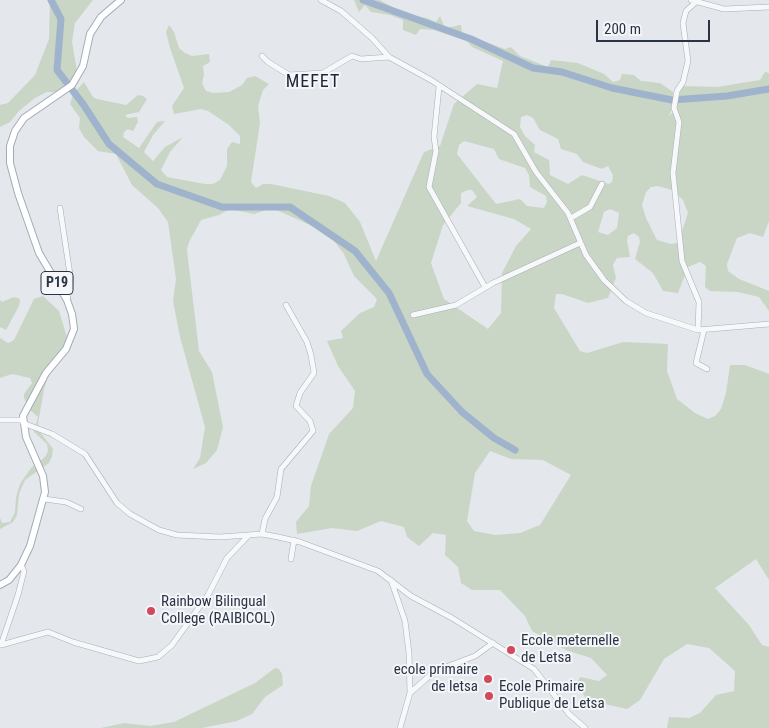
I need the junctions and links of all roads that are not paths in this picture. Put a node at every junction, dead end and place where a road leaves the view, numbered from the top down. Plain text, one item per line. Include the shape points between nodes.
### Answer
1 (121, 0) edge
2 (320, 0) edge
3 (693, 1) edge
4 (769, 7) edge
5 (262, 56) dead end
6 (389, 57) junction
7 (439, 87) junction
8 (602, 184) dead end
9 (60, 208) dead end
10 (571, 218) junction
11 (580, 243) junction
12 (485, 287) junction
13 (67, 300) junction
14 (286, 305) dead end
15 (413, 315) dead end
16 (769, 324) edge
17 (701, 330) junction
18 (707, 369) dead end
19 (0, 420) edge
20 (23, 422) junction
21 (44, 500) junction
22 (81, 509) dead end
23 (262, 534) junction
24 (248, 535) junction
25 (294, 540) junction
26 (291, 559) dead end
27 (22, 565) junction
28 (390, 579) junction
29 (0, 585) edge
30 (493, 643) junction
31 (1, 645) edge
32 (410, 693) junction
33 (400, 728) edge
34 (585, 728) edge

1 - 13 main road, P19 via 101,17 90,34 82,66 72,86 24,118 10,146 12,177 39,253
2 - 6 street via 341,11
3 - 4 street via 724,9
3 - 17 street via 683,23 688,62 674,108 679,122 673,172 682,261 699,302
5 - 6 street via 289,75 322,73 352,56 362,60
6 - 7 street
7 - 10 street via 514,134 541,179
7 - 12 street via 434,137 436,151 429,189
8 - 10 street via 588,208
9 - 13 street via 71,281
10 - 11 street
11 - 12 street
11 - 17 street via 604,280 626,301 646,313
12 - 15 street via 456,305
13 - 20 main road, P19 via 73,318 73,334 32,397
14 - 23 street via 312,355 314,373 300,393 296,406 310,420 313,431 281,469 277,497 265,519
16 - 17 street
17 - 18 street via 696,363
19 - 20 street
20 - 21 main road via 43,476
20 - 24 street via 52,434 85,454 117,503 152,527 177,535
21 - 22 street via 66,502
21 - 27 main road
23 - 24 street
23 - 25 street
24 - 31 street via 227,558 208,595 172,645 158,658 139,661 48,632
25 - 26 street
25 - 28 street via 370,567
27 - 29 main road
27 - 31 street via 24,571 18,595
28 - 30 street via 412,596
28 - 32 street via 405,621
30 - 32 street via 475,656 435,671
30 - 34 street via 534,669 569,714
32 - 33 street

